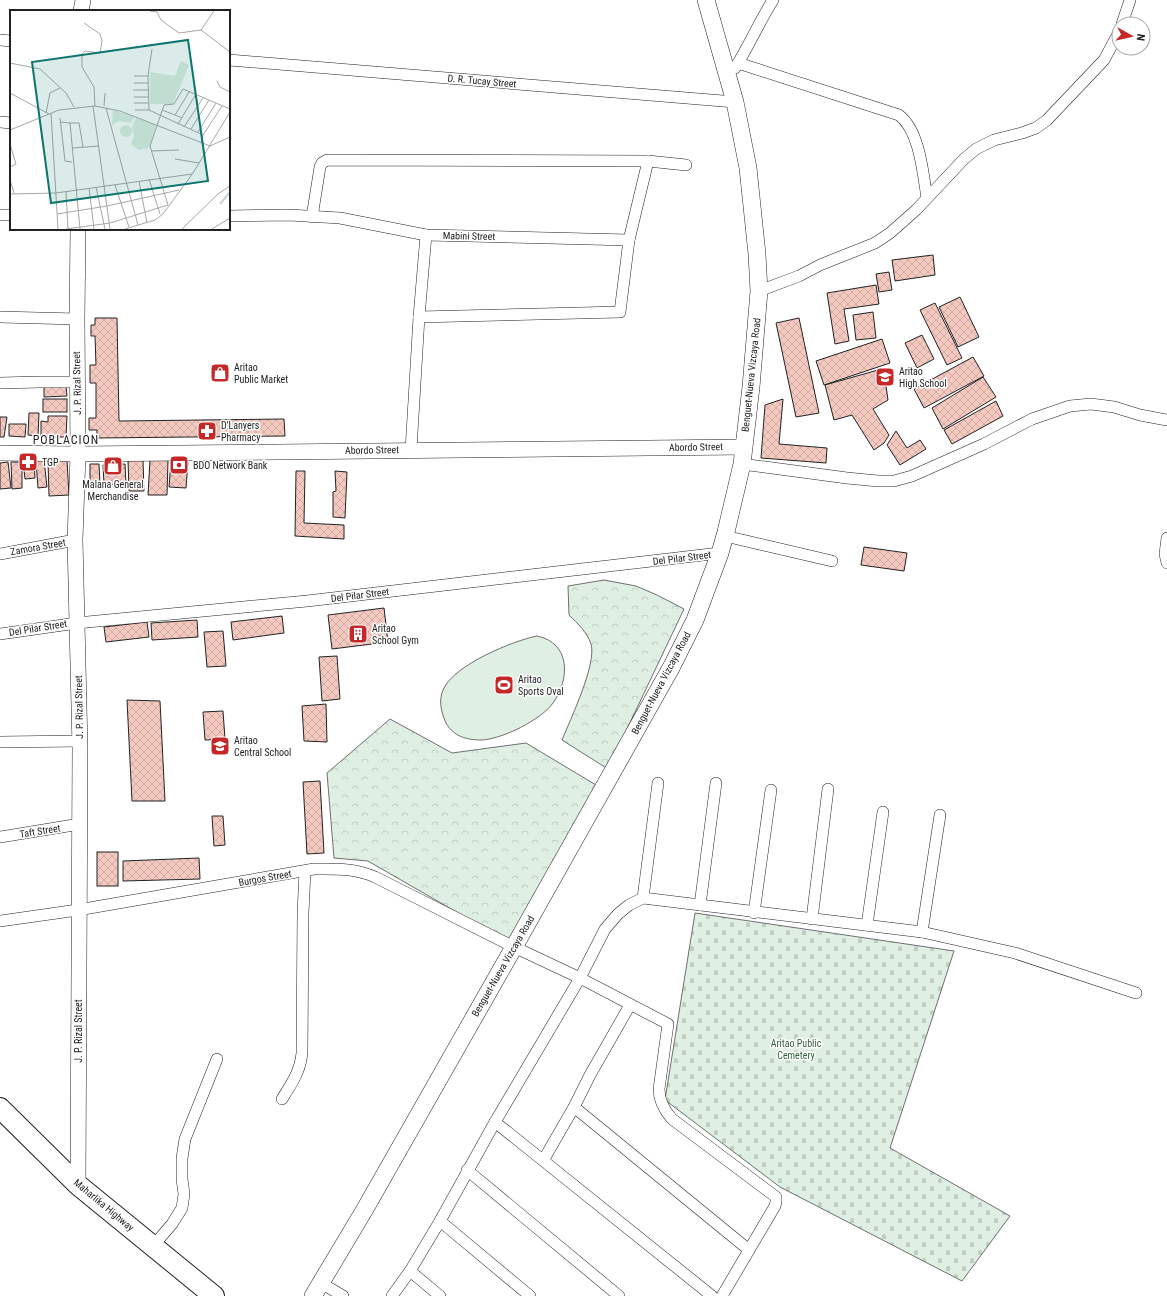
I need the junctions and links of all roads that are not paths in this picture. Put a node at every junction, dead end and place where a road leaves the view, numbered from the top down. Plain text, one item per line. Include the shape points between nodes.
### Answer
1 (83, 0) edge
2 (706, 0) edge
3 (773, 0) edge
4 (1130, 0) edge
5 (81, 10) edge
6 (1125, 16) edge
7 (0, 40) edge
8 (10, 41) edge
9 (1111, 47) edge
10 (230, 60) edge
11 (738, 63) junction
12 (728, 78) junction
13 (735, 102) junction
14 (0, 122) edge
15 (10, 123) edge
16 (648, 161) junction
17 (686, 164) dead end
18 (927, 198) junction
19 (230, 216) edge
20 (312, 217) junction
21 (78, 230) edge
22 (426, 235) junction
23 (629, 240) junction
24 (759, 291) junction
25 (0, 317) edge
26 (419, 317) junction
27 (77, 319) junction
28 (77, 382) junction
29 (0, 383) edge
30 (1167, 420) edge
31 (744, 447) junction
32 (411, 450) junction
33 (0, 453) edge
34 (78, 454) junction
35 (742, 464) junction
36 (725, 536) junction
37 (1167, 538) edge
38 (75, 540) junction
39 (720, 553) junction
40 (0, 554) edge
41 (832, 561) dead end
42 (1167, 563) edge
43 (77, 622) junction
44 (0, 634) edge
45 (80, 741) junction
46 (0, 742) edge
47 (658, 783) dead end
48 (716, 783) dead end
49 (771, 790) dead end
50 (828, 790) dead end
51 (883, 812) dead end
52 (940, 815) dead end
53 (80, 824) junction
54 (0, 837) edge
55 (305, 871) junction
56 (643, 898) junction
57 (700, 905) junction
58 (78, 910) junction
59 (754, 913) junction
60 (812, 919) junction
61 (0, 921) edge
62 (867, 925) junction
63 (922, 932) junction
64 (514, 947) junction
65 (580, 978) junction
66 (1136, 993) dead end
67 (630, 1005) junction
68 (217, 1059) dead end
69 (282, 1099) dead end
70 (574, 1107) junction
71 (0, 1108) edge
72 (495, 1122) junction
73 (544, 1159) junction
74 (467, 1170) junction
75 (78, 1186) junction
76 (440, 1221) junction
77 (153, 1246) junction
78 (749, 1250) junction
79 (410, 1270) junction
80 (317, 1290) edge
81 (214, 1296) edge
82 (343, 1296) edge
83 (392, 1296) edge
84 (440, 1296) edge
85 (530, 1296) edge
86 (619, 1296) edge
87 (712, 1296) edge
88 (722, 1296) edge

1 - 5 street
2 - 12 main road, Benguet-Nueva Vizcaya Road
3 - 11 street
4 - 6 street
7 - 8 street
9 - 18 street via 1104,60 1048,120 1029,130 994,140 976,149
10 - 13 street, D. R. Tucay Street
11 - 12 street
11 - 18 street via 899,115 911,130 917,146
12 - 13 main road, Benguet-Nueva Vizcaya Road
13 - 24 main road, Benguet-Nueva Vizcaya Road via 748,168
14 - 15 street
16 - 17 street
16 - 20 street via 327,160 320,167
16 - 23 street
18 - 24 street via 901,224 875,243
19 - 20 street, Mabini Street
20 - 22 street, Mabini Street via 340,218
21 - 27 street, J. P. Rizal Street
22 - 23 street, Mabini Street
22 - 26 street
23 - 26 street via 620,312
24 - 31 main road, Benguet-Nueva Vizcaya Road
25 - 27 street
26 - 32 street
27 - 28 street, J. P. Rizal Street
28 - 29 street
28 - 34 street, J. P. Rizal Street
30 - 35 street via 1114,407 1091,404 1070,406 1032,419 984,444 912,476 894,481 862,480
31 - 32 street, Abordo Street
31 - 35 main road, Benguet-Nueva Vizcaya Road
32 - 34 street, Abordo Street
33 - 34 street, Abordo Street
34 - 38 street, J. P. Rizal Street
35 - 36 main road, Benguet-Nueva Vizcaya Road
36 - 39 main road, Benguet-Nueva Vizcaya Road
36 - 41 street
37 - 42 street
38 - 40 street, Zamora Street
38 - 43 street, J. P. Rizal Street
39 - 43 street, Del Pilar Street via 306,601
39 - 64 main road, Benguet-Nueva Vizcaya Road via 695,620 672,666
43 - 44 street, Del Pilar Street
43 - 45 street, J. P. Rizal Street
45 - 46 street
45 - 53 street, J. P. Rizal Street
47 - 56 street
48 - 57 street
49 - 59 street
50 - 60 street
51 - 62 street
52 - 63 street
53 - 54 street, Taft Street
53 - 58 street, J. P. Rizal Street
55 - 58 street, Burgos Street
55 - 64 street, Burgos Street via 346,869 363,872
55 - 69 street via 302,1053 297,1075
56 - 57 street
56 - 65 street via 628,905 605,929
57 - 59 street
58 - 61 street, Burgos Street
58 - 75 street, J. P. Rizal Street
59 - 60 street
60 - 62 street
62 - 63 street
63 - 66 street via 1015,953
64 - 65 street, Burgos Street
64 - 80 main road, Benguet-Nueva Vizcaya Road
65 - 67 street, Burgos Street
65 - 72 street
67 - 70 street
67 - 78 street, Burgos Street via 668,1024 659,1089 664,1110 672,1119 776,1197 776,1204
68 - 77 street via 185,1139 182,1158 182,1208
70 - 73 street
70 - 78 street
71 - 75 highway, Maharlika Highway
72 - 73 street
72 - 74 street
73 - 87 street
74 - 76 street
74 - 86 street
75 - 77 highway, Maharlika Highway
76 - 79 street
76 - 85 street
77 - 81 highway, Maharlika Highway
78 - 88 street
79 - 83 street
79 - 84 street
80 - 82 street

